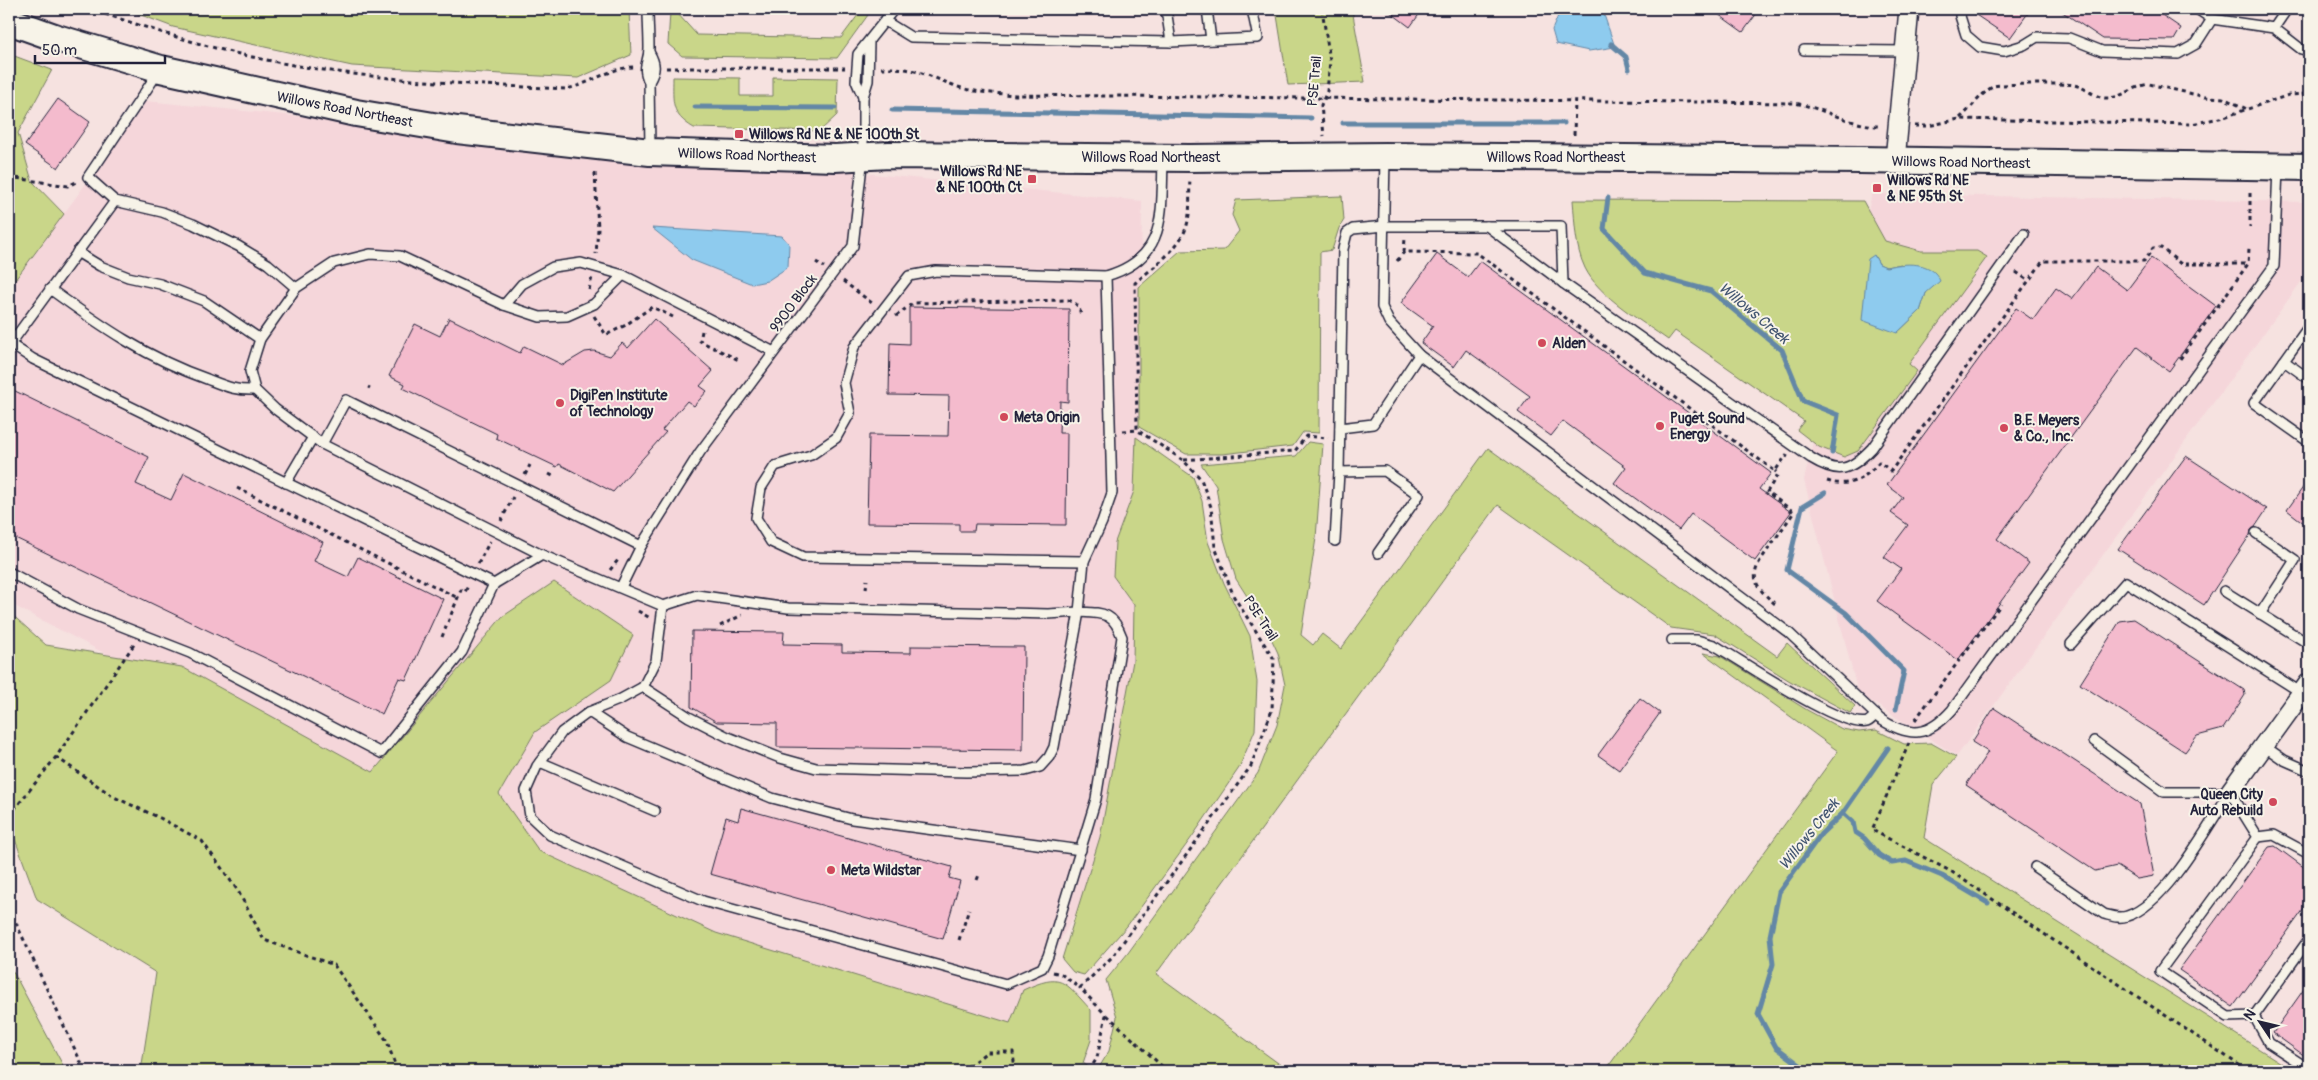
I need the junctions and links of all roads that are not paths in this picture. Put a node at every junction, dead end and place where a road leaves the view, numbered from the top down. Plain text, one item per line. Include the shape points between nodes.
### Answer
1 (648, 9) edge
2 (885, 9) edge
3 (894, 9) edge
4 (1166, 9) edge
5 (1208, 9) edge
6 (1252, 9) edge
7 (1909, 9) edge
8 (1961, 9) edge
9 (2197, 9) edge
10 (2286, 9) edge
11 (2212, 19) junction
12 (9, 20) edge
13 (885, 21) junction
14 (2274, 28) junction
15 (1211, 40) junction
16 (1171, 42) junction
17 (1804, 50) dead end
18 (1905, 51) junction
19 (2309, 51) edge
20 (161, 69) junction
21 (650, 152) junction
22 (863, 156) junction
23 (1386, 156) junction
24 (1164, 157) junction
25 (1895, 160) junction
26 (2309, 167) edge
27 (2278, 168) junction
28 (115, 201) junction
29 (1385, 226) junction
30 (1487, 226) junction
31 (2024, 234) dead end
32 (77, 252) junction
33 (623, 276) junction
34 (1106, 276) junction
35 (1563, 283) junction
36 (296, 288) junction
37 (50, 290) junction
38 (504, 305) junction
39 (2309, 326) edge
40 (260, 339) junction
41 (10, 345) edge
42 (774, 352) junction
43 (1419, 355) junction
44 (2284, 361) junction
45 (2309, 379) edge
46 (255, 390) junction
47 (1340, 428) junction
48 (313, 437) junction
49 (2309, 442) edge
50 (322, 444) junction
51 (1339, 472) junction
52 (286, 483) junction
53 (2256, 533) dead end
54 (1335, 540) dead end
55 (641, 546) junction
56 (1378, 553) dead end
57 (542, 554) junction
58 (1084, 561) junction
59 (9, 572) edge
60 (494, 584) junction
61 (621, 587) junction
62 (2224, 592) dead end
63 (663, 606) junction
64 (1079, 612) junction
65 (2260, 614) junction
66 (1672, 640) dead end
67 (2071, 644) dead end
68 (2309, 644) edge
69 (644, 687) junction
70 (2306, 688) edge
71 (589, 712) junction
72 (1876, 715) junction
73 (2094, 741) dead end
74 (2264, 746) junction
75 (540, 762) junction
76 (2309, 771) edge
77 (2230, 792) junction
78 (655, 811) dead end
79 (2258, 837) junction
80 (1081, 850) junction
81 (2309, 854) edge
82 (2035, 867) dead end
83 (2309, 939) edge
84 (2254, 1016) junction
85 (2309, 1069) edge

1 - 21 lane via 649,52 644,72 649,82
2 - 13 lane
3 - 13 lane, 9900 Block
4 - 16 lane
5 - 15 lane
6 - 15 lane via 1258,38
7 - 18 street
8 - 11 lane via 1966,35 1980,47 2004,51 2024,45 2037,36 2070,38 2102,51 2178,54 2196,44
9 - 11 lane
10 - 14 lane
11 - 14 lane
12 - 20 main road, Willows Road Northeast
13 - 16 lane via 911,37
13 - 22 lane, 9900 Block via 858,54 856,81 863,97
14 - 19 lane via 2301,49
15 - 16 lane
17 - 18 lane
18 - 25 street
20 - 21 main road, Willows Road Northeast via 356,113 457,130
20 - 28 lane via 88,177
21 - 22 main road, Willows Road Northeast via 835,158
22 - 24 main road, Willows Road Northeast
22 - 42 lane, 9900 Block via 853,246
23 - 24 main road, Willows Road Northeast
23 - 25 main road, Willows Road Northeast
23 - 29 lane
24 - 34 lane via 1160,227 1150,249 1121,272
25 - 27 main road, Willows Road Northeast
26 - 27 main road, Willows Road Northeast
27 - 72 lane via 2274,266 1952,710 1928,730 1914,733 1895,729
28 - 32 lane
28 - 36 lane via 162,212 193,224 268,264
29 - 30 lane
29 - 43 lane via 1382,307 1389,322
29 - 47 lane via 1353,229 1344,241
30 - 35 lane
30 - 35 lane via 1560,226
31 - 35 lane via 1872,448 1858,462 1846,468 1834,469 1811,458
32 - 37 lane
32 - 40 lane via 128,277 160,284 204,301
33 - 38 lane via 594,304 567,316 540,317
33 - 38 lane via 581,263 553,267 522,284
33 - 42 lane
34 - 58 lane via 1112,492
34 - 58 lane via 936,271 910,276 854,347 844,383 850,413 836,438 811,455 775,466 761,488 756,518 771,542 803,557
36 - 38 lane via 334,263 370,254 400,256
36 - 40 lane
37 - 41 lane
37 - 46 lane via 142,351 239,391
39 - 44 lane
40 - 46 lane via 250,371
41 - 52 lane
42 - 55 lane, 9900 Block via 700,452
43 - 47 lane via 1373,424
43 - 72 lane via 1789,633
44 - 45 lane
44 - 49 lane via 2254,403
46 - 48 lane
47 - 51 lane
48 - 50 lane
48 - 52 lane
50 - 55 lane via 346,400
50 - 57 lane
51 - 54 lane
51 - 56 lane via 1385,471 1419,495
52 - 60 lane
53 - 65 lane via 2294,560
55 - 61 lane, 9900 Block
57 - 60 lane
57 - 61 lane
58 - 64 lane
59 - 60 lane via 78,609 190,653 381,753 462,652
61 - 63 lane
62 - 65 lane
63 - 64 lane via 697,595 788,608
63 - 69 lane via 656,661
64 - 69 lane via 1054,746 1040,767 1025,771 816,768 780,758 728,737 689,717
64 - 80 lane via 1105,613 1117,623 1122,637 1096,799
65 - 68 lane
66 - 72 lane via 1697,640 1714,645 1832,714 1861,722 1868,722
67 - 70 lane via 2126,582
69 - 71 lane
70 - 74 street
71 - 75 lane via 562,732
71 - 80 lane via 627,737 772,798 852,819
73 - 77 lane via 2164,792
74 - 76 lane via 2284,760
74 - 77 street
75 - 78 lane
75 - 80 lane via 526,790 530,816 550,835 703,901 1006,984 1042,968
77 - 79 lane
77 - 82 lane via 2190,854 2153,901 2126,916 2104,914
79 - 81 lane via 2274,835
79 - 84 lane via 2160,971 2228,1017
83 - 84 lane
84 - 85 lane via 2269,1043

